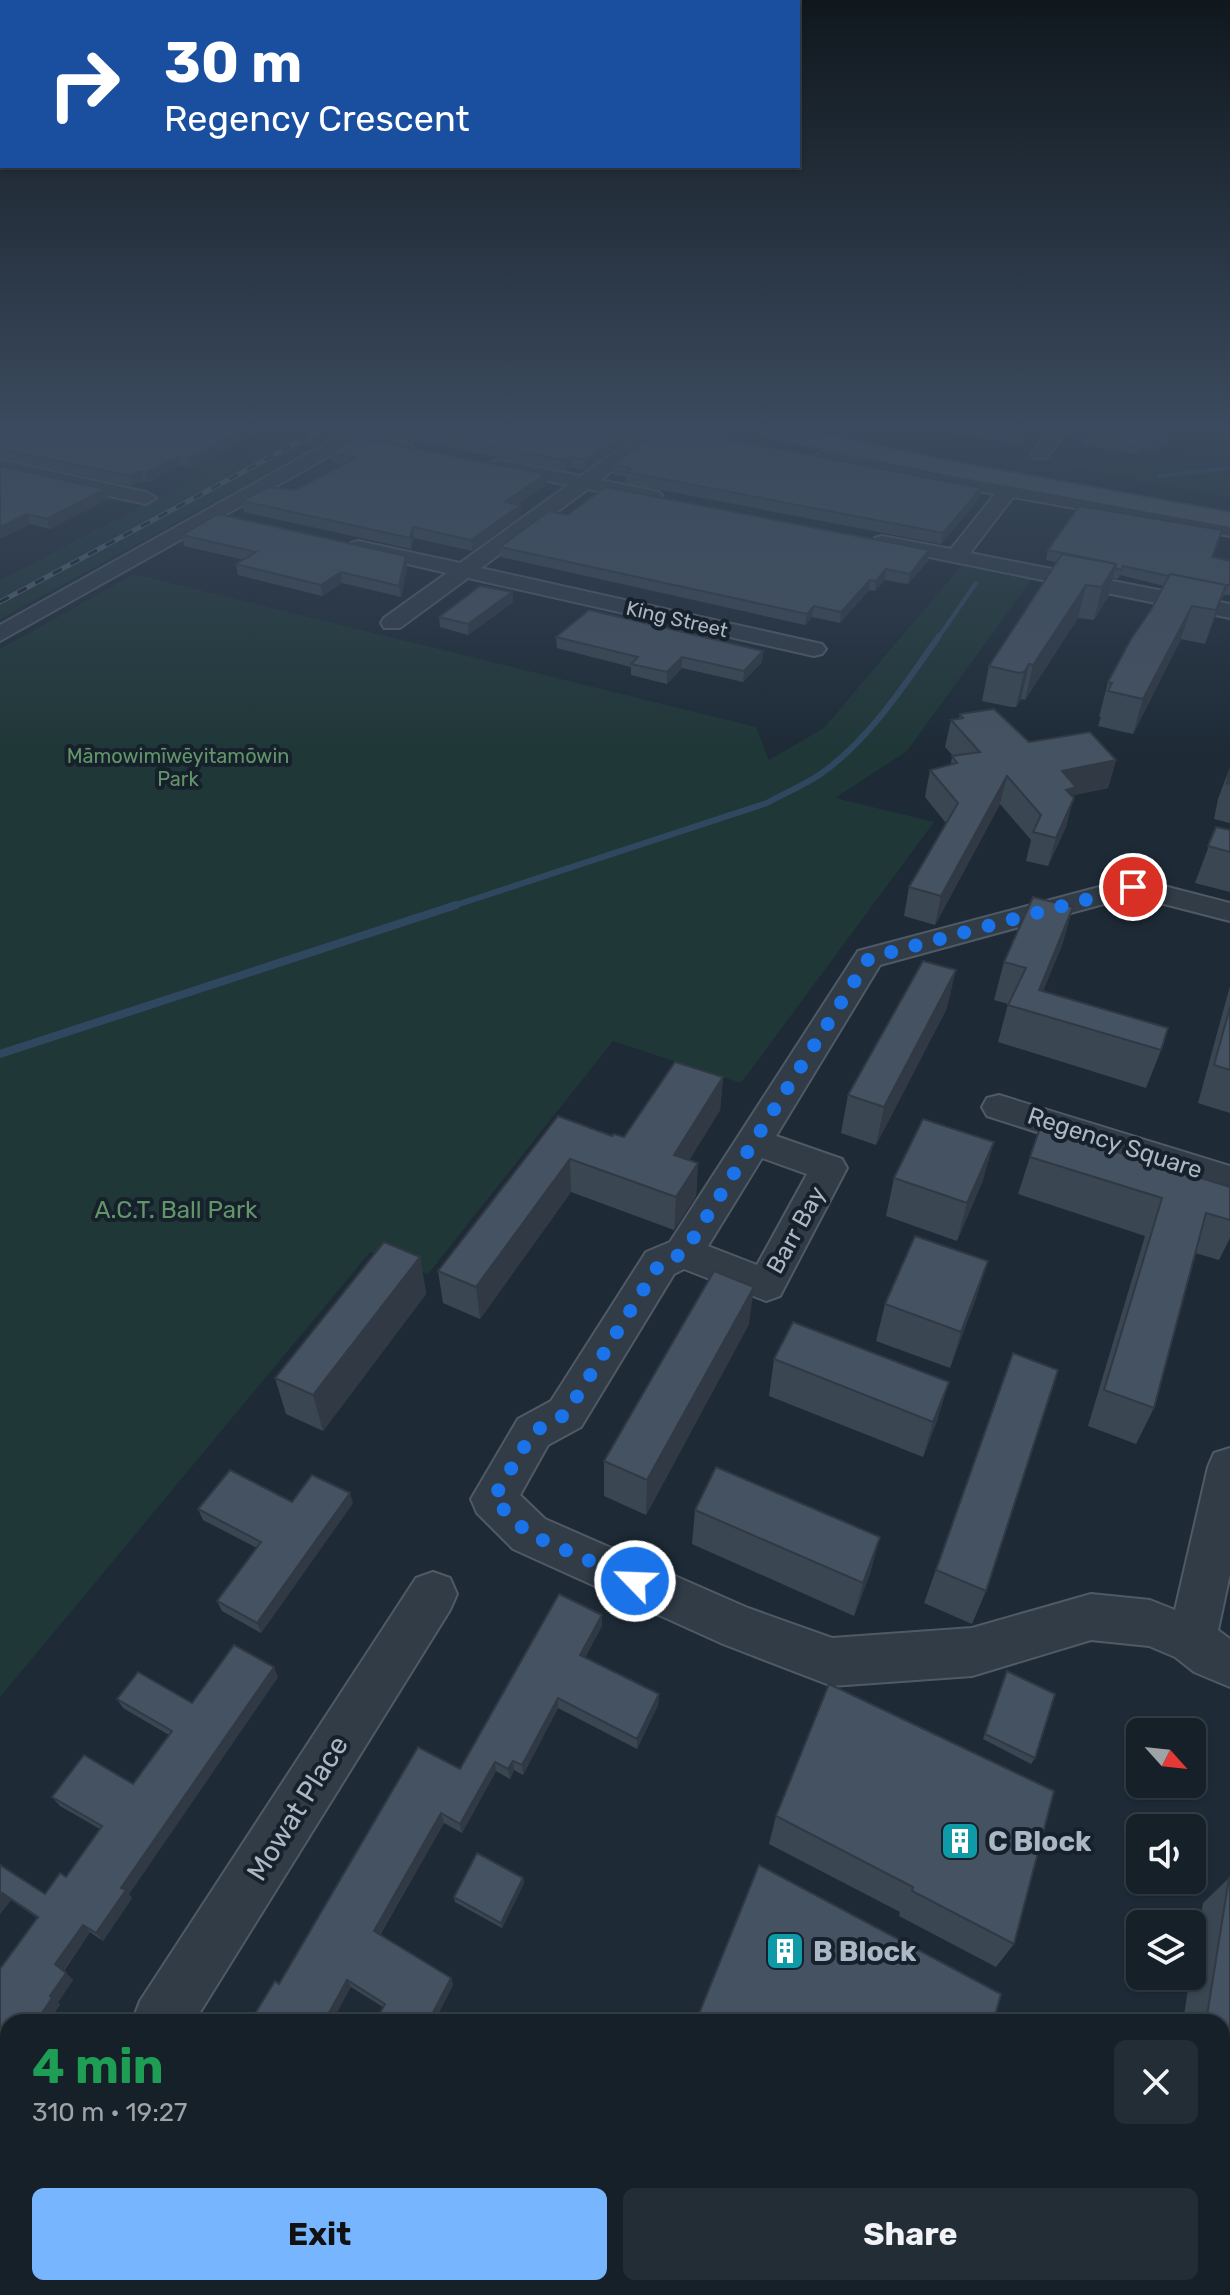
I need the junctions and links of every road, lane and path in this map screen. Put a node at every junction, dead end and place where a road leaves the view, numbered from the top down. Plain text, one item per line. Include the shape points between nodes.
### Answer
1 (174, 536) edge
2 (513, 536) edge
3 (972, 536) edge
4 (863, 538) edge
5 (332, 541) edge
6 (956, 557) junction
7 (465, 572) junction
8 (1230, 611) edge
9 (392, 623) dead end
10 (0, 634) edge
11 (814, 649) dead end
12 (1230, 912) edge
13 (999, 1107) dead end
14 (754, 1142) junction
15 (1230, 1180) edge
16 (684, 1253) junction
17 (1230, 1467) edge
18 (433, 1594) dead end
19 (1211, 1651) edge
20 (166, 2014) edge

1 - 10 street
2 - 7 street
3 - 6 street
4 - 6 street
5 - 7 street, King Street
6 - 8 street
7 - 9 street
7 - 11 street, King Street
12 - 14 street via 1133,887 869,958
13 - 15 street, Regency Square
14 - 16 street
14 - 16 street, Barr Bay via 829,1168 766,1285
16 - 19 street via 660,1263 566,1414 533,1432 493,1499 529,1534 740,1628 832,1662 972,1652 1091,1617 1150,1623
17 - 19 street
18 - 20 street, Mowat Place

